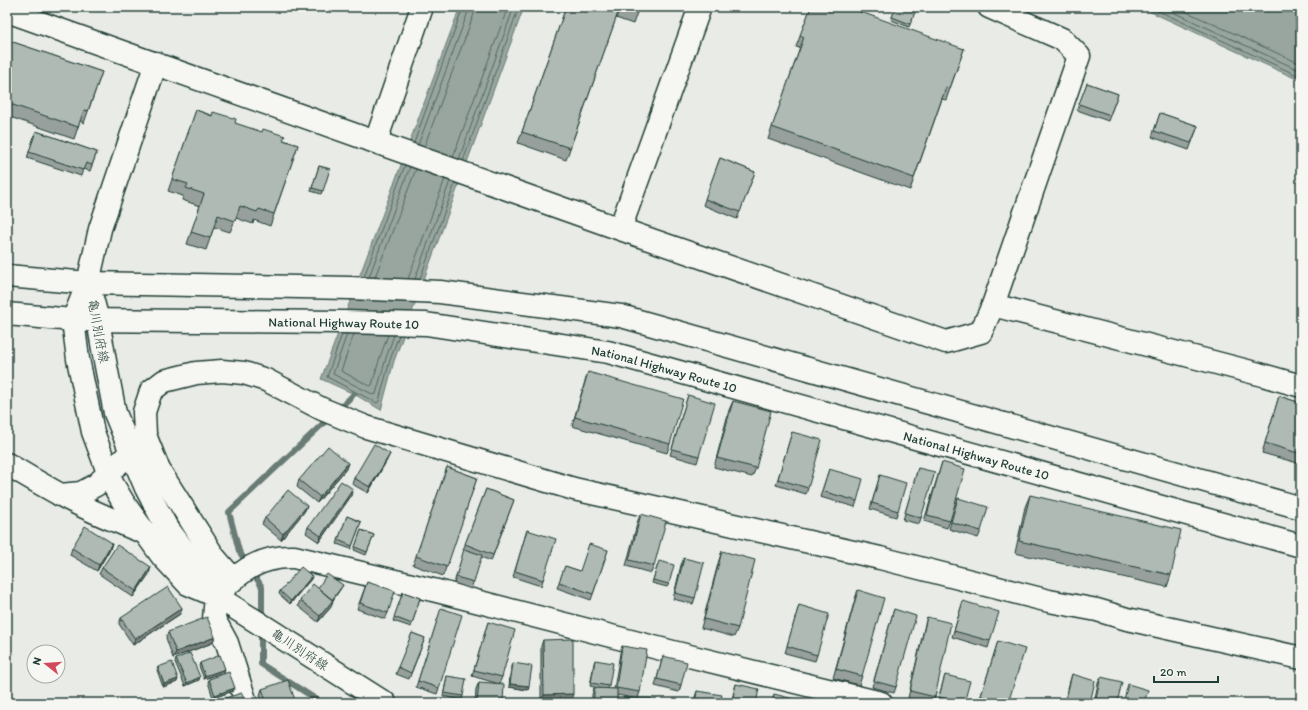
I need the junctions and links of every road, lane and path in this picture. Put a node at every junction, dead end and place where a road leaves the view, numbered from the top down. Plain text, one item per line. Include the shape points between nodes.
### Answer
1 (422, 7) edge
2 (700, 7) edge
3 (989, 7) edge
4 (7, 11) edge
5 (156, 63) junction
6 (380, 143) junction
7 (620, 228) junction
8 (7, 276) edge
9 (88, 283) junction
10 (993, 305) junction
11 (7, 314) edge
12 (74, 320) junction
13 (98, 320) junction
14 (1301, 386) edge
15 (131, 452) junction
16 (7, 464) edge
17 (108, 474) junction
18 (60, 495) junction
19 (1301, 508) edge
20 (147, 533) junction
21 (174, 538) junction
22 (1301, 546) edge
23 (235, 577) junction
24 (216, 596) junction
25 (1301, 658) edge
26 (246, 703) edge
27 (385, 703) edge
28 (881, 703) edge

1 - 6 main road
2 - 7 main road
3 - 10 main road via 1062,39 1079,56
4 - 5 main road
5 - 6 main road
5 - 9 main road via 100,229
6 - 7 main road
7 - 10 main road via 946,342 981,332
8 - 9 main road
9 - 12 main road, 亀川別府線
9 - 13 main road, 亀川別府線
9 - 19 main road via 440,292 622,316
10 - 14 main road
11 - 12 main road, National Highway Route 10
12 - 13 main road, National Highway Route 10
12 - 17 main road, 亀川別府線 via 78,359 90,420
13 - 15 main road, 亀川別府線 via 115,413
13 - 22 main road, National Highway Route 10 via 426,324 608,352
15 - 17 main road
15 - 21 main road, 亀川別府線 via 146,488
16 - 18 main road
17 - 18 main road via 96,485 81,493
17 - 20 main road, 亀川別府線 via 125,505
18 - 20 main road via 105,517
20 - 21 main road
20 - 24 main road, 亀川別府線 via 162,556 188,584
21 - 24 main road, 亀川別府線 via 202,572
23 - 24 main road
23 - 25 main road via 214,556 159,470 145,435 144,412 151,391 164,382 196,373 244,373 266,380 322,409 366,427 574,489 880,558 1049,601
23 - 28 main road via 266,559 294,557
24 - 26 main road via 214,619 227,643
24 - 27 main road, 亀川別府線

